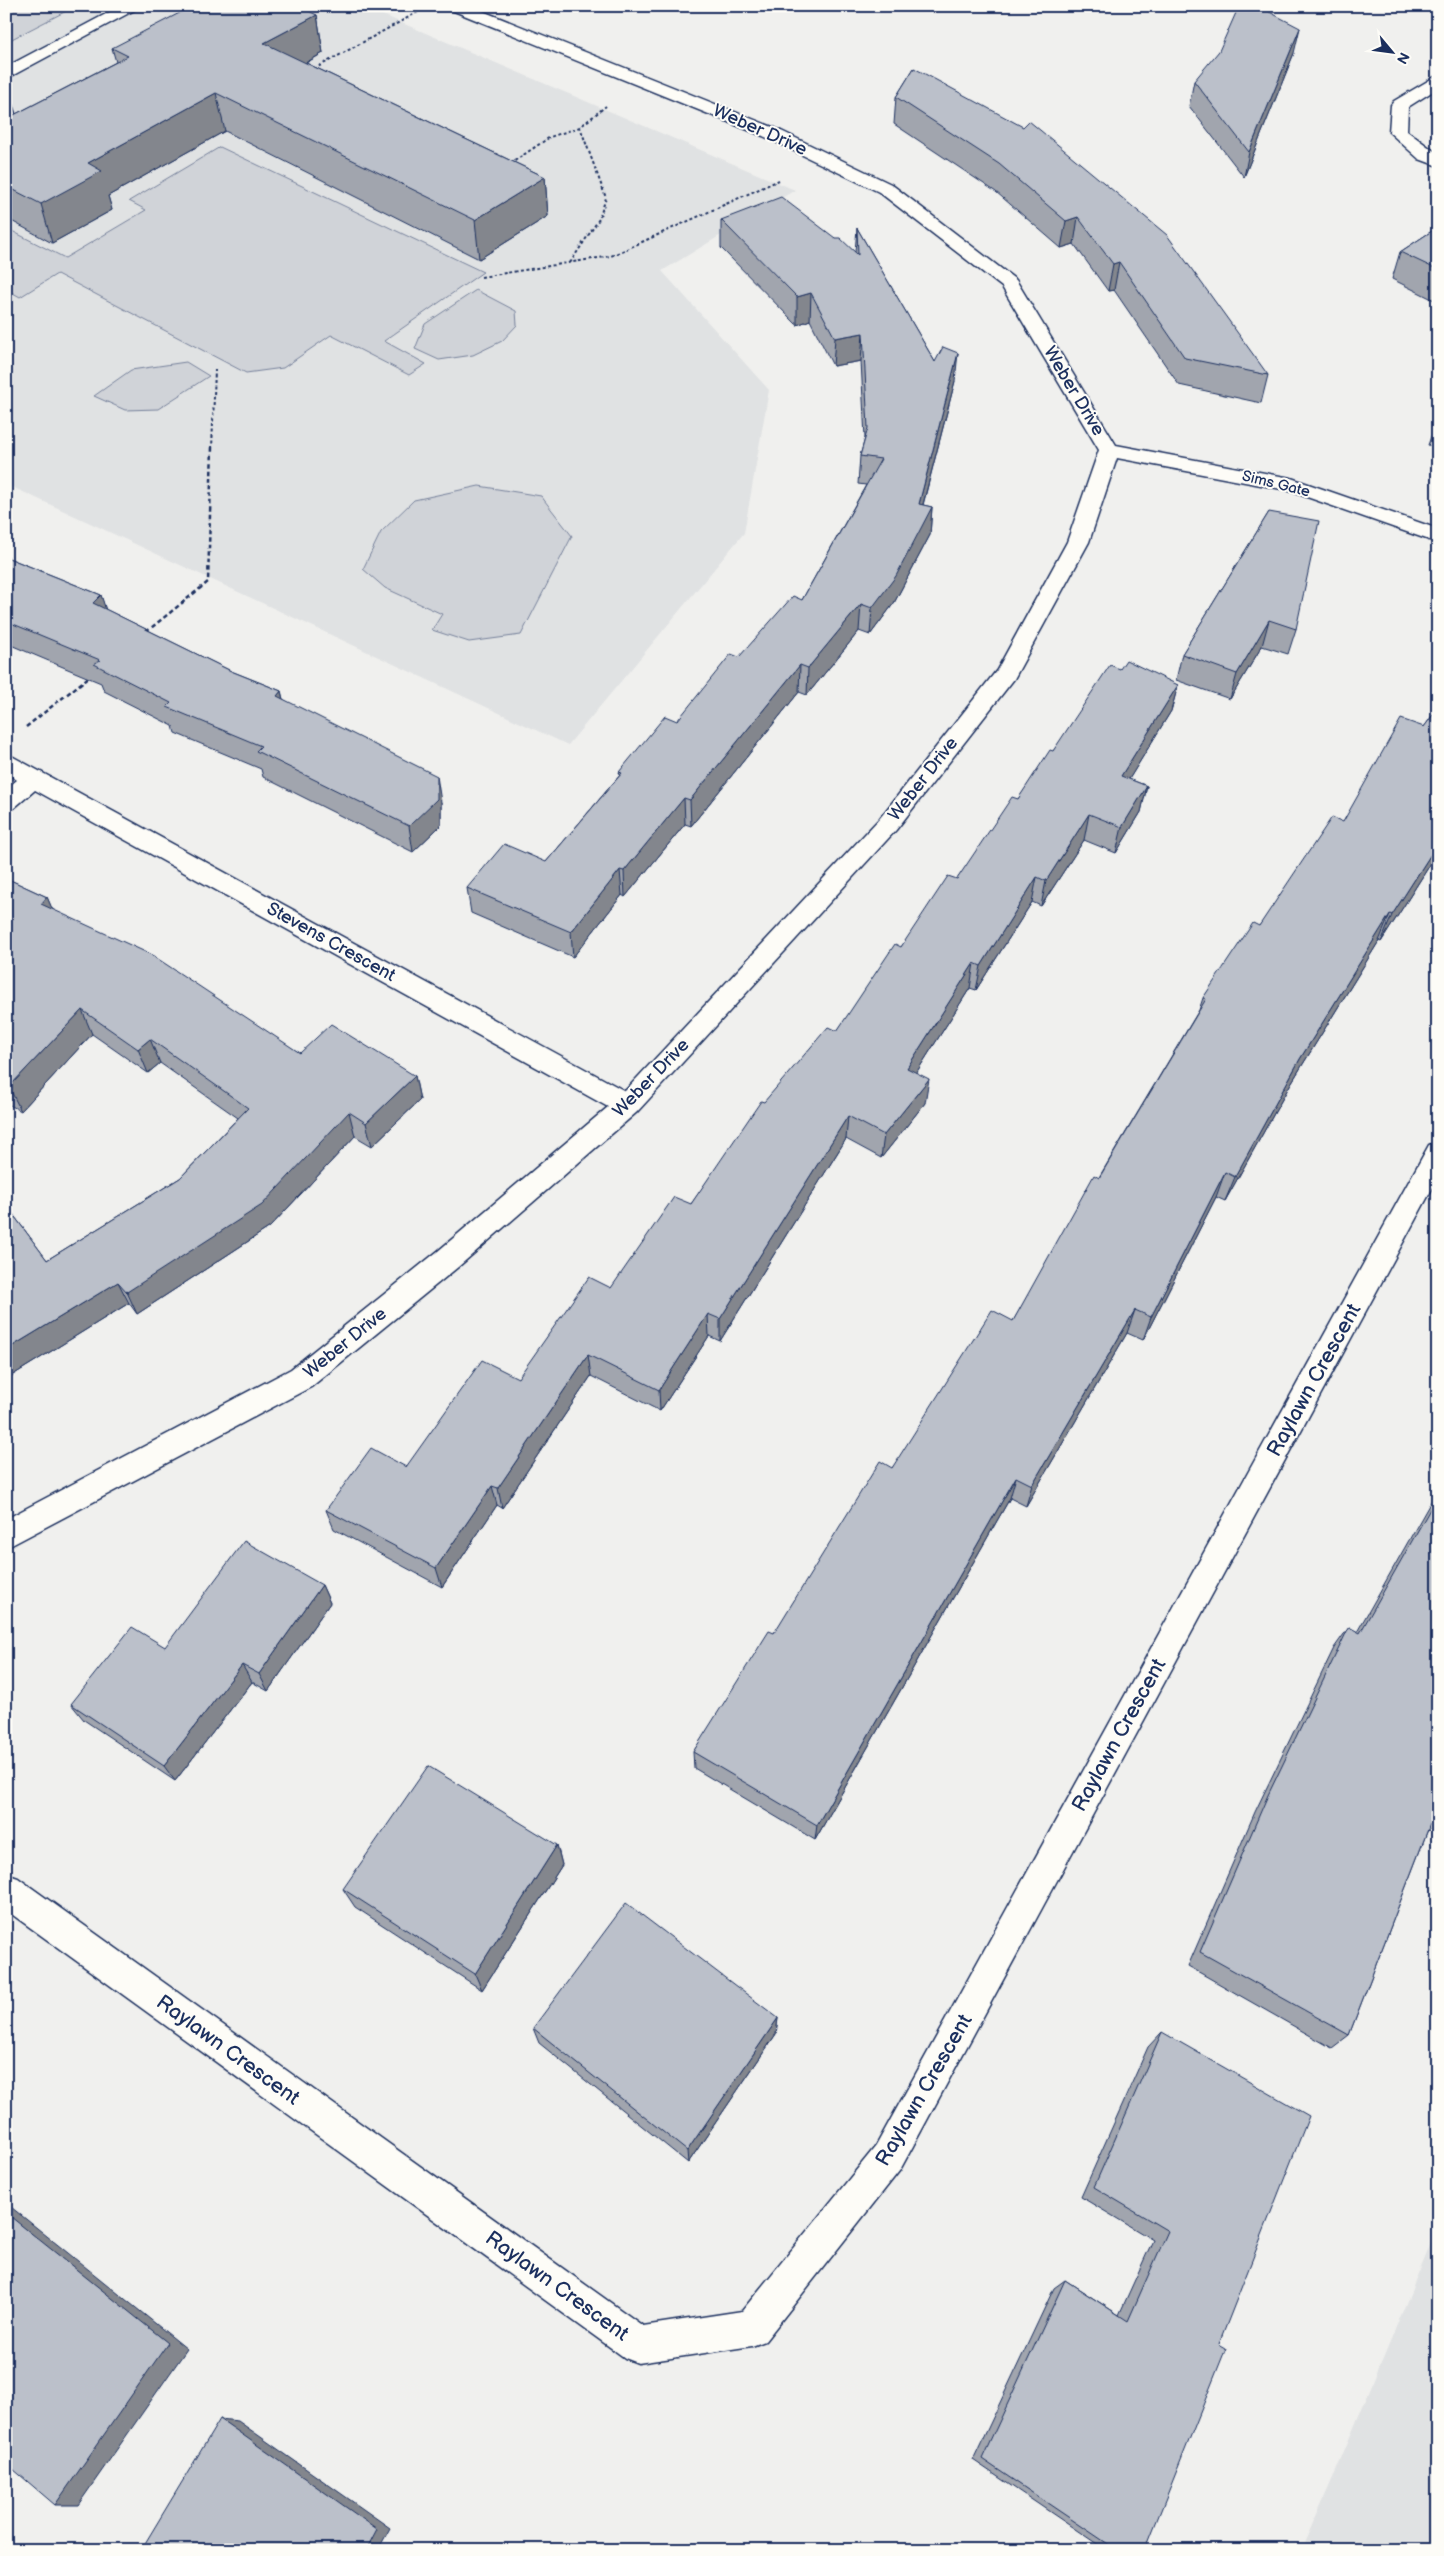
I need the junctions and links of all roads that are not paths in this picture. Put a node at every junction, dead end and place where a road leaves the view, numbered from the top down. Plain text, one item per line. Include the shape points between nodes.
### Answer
1 (134, 6) edge
2 (455, 6) edge
3 (6, 74) edge
4 (1438, 80) edge
5 (6, 109) edge
6 (6, 114) edge
7 (1438, 161) edge
8 (1109, 450) junction
9 (1438, 536) edge
10 (6, 760) edge
11 (33, 780) junction
12 (6, 802) edge
13 (628, 1105) junction
14 (1438, 1153) edge
15 (6, 1534) edge
16 (6, 1890) edge

1 - 3 street
2 - 8 street, Weber Drive via 769,132 885,188 1010,284
4 - 7 street via 1400,105 1398,132
5 - 6 street
8 - 9 street, Sims Gate via 1291,484
8 - 13 street, Weber Drive via 1078,542 1006,674 888,824
10 - 11 street, Stevens Crescent
11 - 12 street
11 - 13 street, Stevens Crescent
13 - 15 street, Weber Drive via 448,1259 301,1378
14 - 16 street, Raylawn Crescent via 888,2158 752,2328 638,2345

